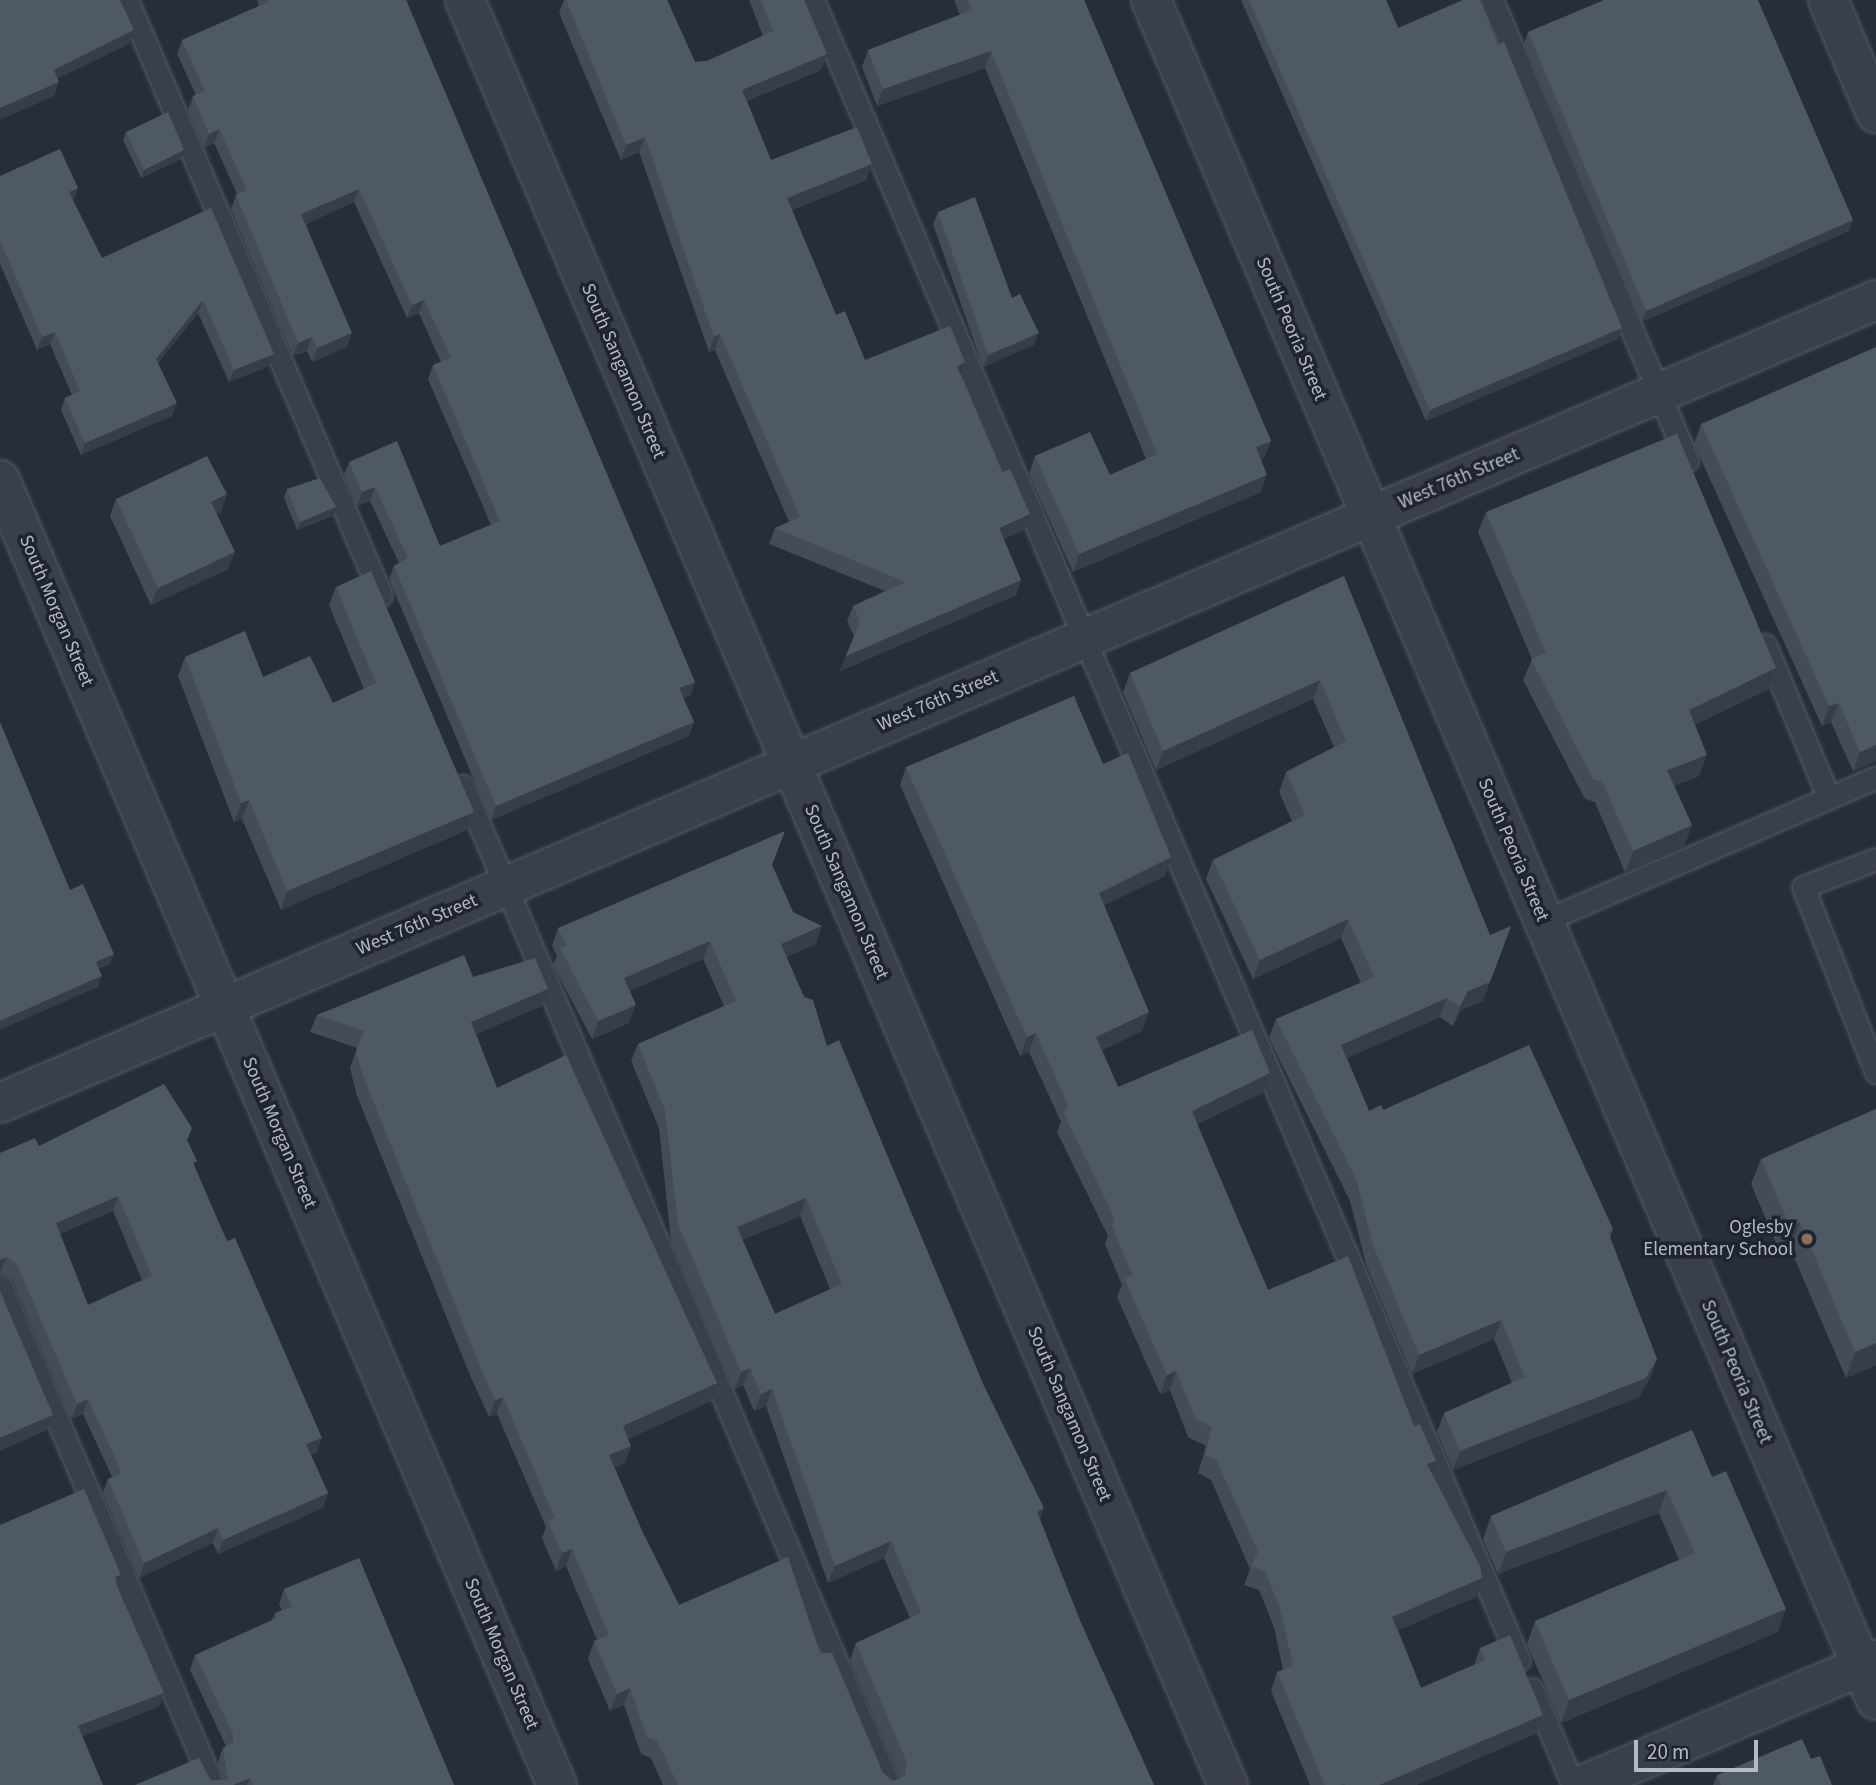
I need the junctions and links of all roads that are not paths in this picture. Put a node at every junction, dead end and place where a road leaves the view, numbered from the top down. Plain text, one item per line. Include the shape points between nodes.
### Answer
1 (127, 0) edge
2 (465, 0) edge
3 (813, 0) edge
4 (1151, 0) edge
5 (1492, 0) edge
6 (1828, 0) edge
7 (1876, 113) edge
8 (1876, 300) edge
9 (1659, 393) junction
10 (0, 480) edge
11 (1698, 485) edge
12 (1371, 516) junction
13 (388, 612) edge
14 (1756, 622) edge
15 (1085, 639) junction
16 (792, 764) junction
17 (454, 765) edge
18 (1876, 777) edge
19 (1829, 797) junction
20 (1876, 859) edge
21 (505, 887) junction
22 (1544, 921) junction
23 (225, 1007) junction
24 (1876, 1072) edge
25 (0, 1103) edge
26 (0, 1285) edge
27 (1869, 1663) edge
28 (1876, 1700) edge
29 (213, 1785) edge
30 (557, 1785) edge
31 (889, 1785) edge
32 (1228, 1785) edge
33 (1573, 1785) edge
34 (1583, 1785) edge

1 - 13 lane
2 - 16 street, South Sangamon Street
3 - 15 lane
4 - 12 street, South Peoria Street
5 - 9 lane
6 - 7 street
8 - 9 street, West 76th Street
9 - 11 lane
9 - 12 street, West 76th Street
10 - 23 street, South Morgan Street
12 - 15 street, West 76th Street
12 - 22 street, South Peoria Street
14 - 19 lane
15 - 16 street, West 76th Street
15 - 33 lane
16 - 21 street, West 76th Street
16 - 32 street, South Sangamon Street
17 - 21 lane
18 - 19 lane
19 - 22 lane
20 - 24 lane via 1803,887
21 - 23 street, West 76th Street
21 - 31 lane
22 - 27 street, South Peoria Street
23 - 25 street, West 76th Street
23 - 30 street, South Morgan Street
26 - 29 lane
27 - 28 street, South Peoria Street
27 - 34 street

